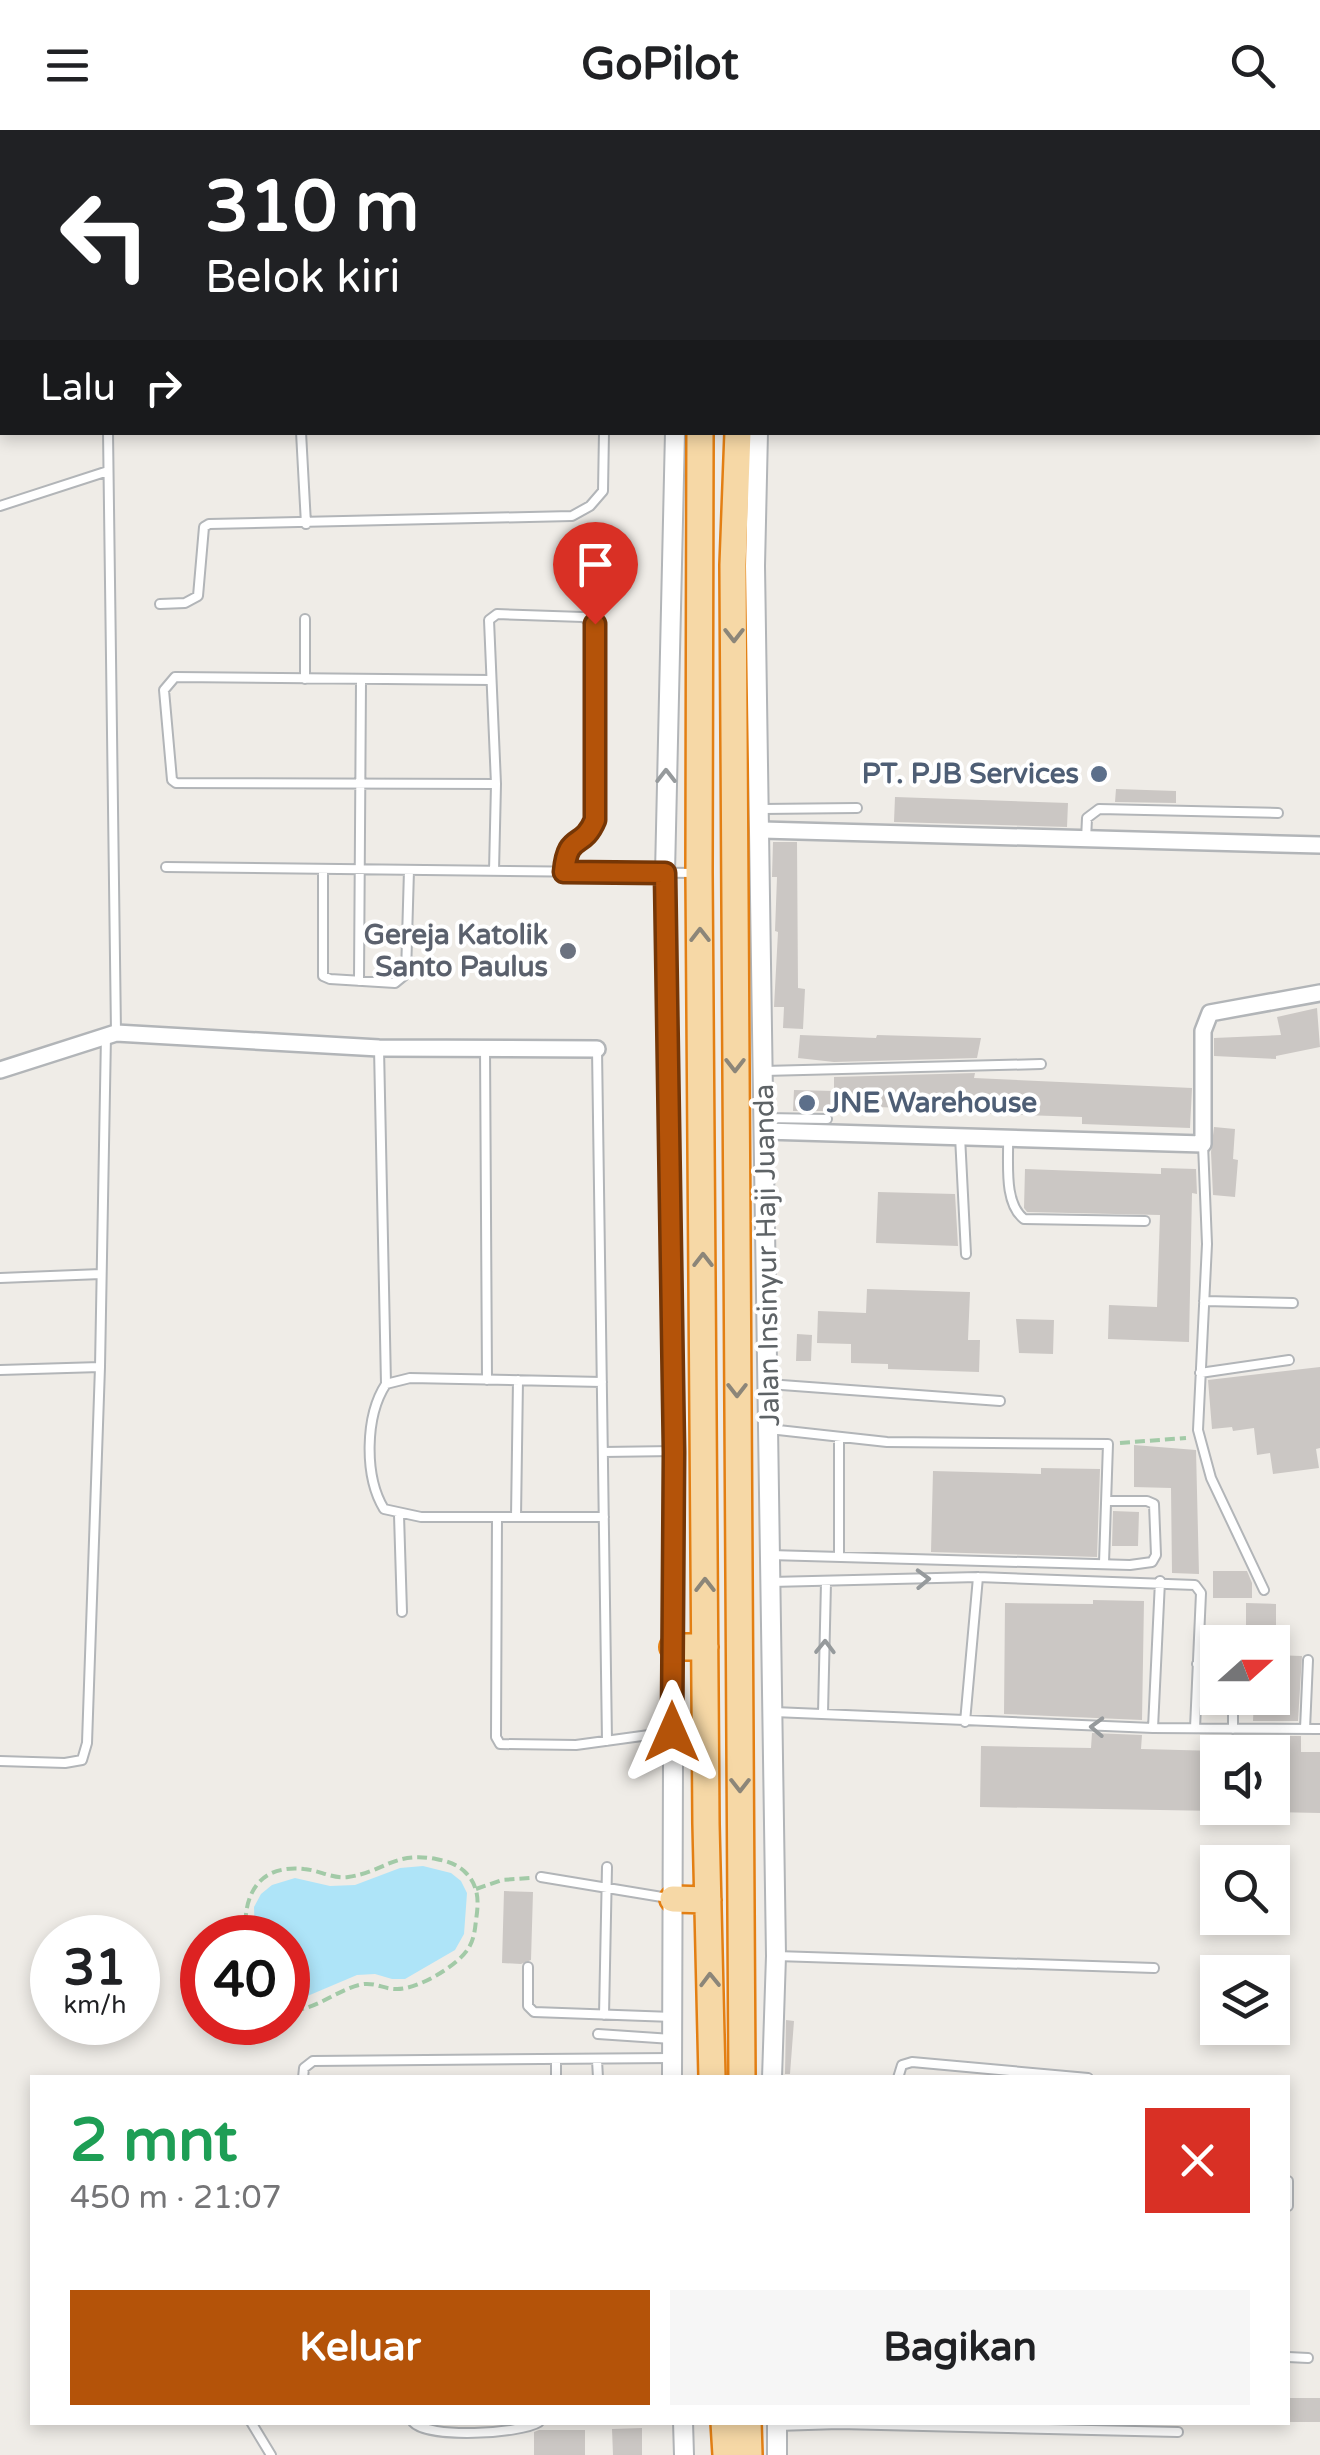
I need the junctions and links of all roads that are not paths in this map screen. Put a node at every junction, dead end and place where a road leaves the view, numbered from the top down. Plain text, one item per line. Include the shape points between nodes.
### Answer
1 (108, 435) edge
2 (301, 435) edge
3 (604, 435) edge
4 (674, 435) edge
5 (700, 435) edge
6 (738, 435) edge
7 (758, 435) edge
8 (108, 472) junction
9 (0, 506) edge
10 (306, 524) junction
11 (744, 565) junction
12 (160, 604) dead end
13 (304, 619) dead end
14 (305, 679) junction
15 (492, 680) junction
16 (361, 681) junction
17 (666, 732) junction
18 (699, 733) junction
19 (360, 783) junction
20 (496, 784) junction
21 (857, 808) dead end
22 (760, 809) junction
23 (1278, 813) dead end
24 (761, 830) junction
25 (1086, 840) junction
26 (1320, 845) edge
27 (166, 867) dead end
28 (323, 869) junction
29 (360, 870) junction
30 (409, 870) junction
31 (494, 871) junction
32 (564, 872) junction
33 (699, 872) junction
34 (665, 873) junction
35 (359, 981) junction
36 (1320, 993) edge
37 (111, 1034) junction
38 (379, 1048) junction
39 (485, 1048) junction
40 (597, 1049) joint
41 (1041, 1064) dead end
42 (0, 1070) edge
43 (764, 1071) junction
44 (827, 1119) dead end
45 (765, 1124) junction
46 (960, 1136) junction
47 (1008, 1136) junction
48 (1204, 1144) junction
49 (1146, 1222) dead end
50 (966, 1254) dead end
51 (101, 1274) junction
52 (0, 1278) edge
53 (1204, 1302) junction
54 (1293, 1304) dead end
55 (1289, 1360) dead end
56 (100, 1366) junction
57 (0, 1370) edge
58 (1200, 1373) junction
59 (487, 1380) junction
60 (518, 1380) junction
61 (602, 1382) junction
62 (386, 1384) junction
63 (768, 1384) junction
64 (1000, 1401) dead end
65 (769, 1428) junction
66 (839, 1437) junction
67 (603, 1452) junction
68 (664, 1452) junction
69 (1108, 1501) junction
70 (399, 1515) junction
71 (497, 1517) junction
72 (516, 1518) junction
73 (604, 1518) junction
74 (839, 1554) junction
75 (770, 1555) junction
76 (1104, 1563) junction
77 (978, 1577) junction
78 (1160, 1581) junction
79 (771, 1582) junction
80 (826, 1582) junction
81 (1264, 1590) dead end
82 (402, 1612) dead end
83 (706, 1646) junction
84 (673, 1647) junction
85 (1308, 1660) dead end
86 (1197, 1664) joint
87 (772, 1712) junction
88 (823, 1713) junction
89 (1233, 1715) edge
90 (966, 1722) junction
91 (1153, 1728) junction
92 (1194, 1728) junction
93 (1319, 1728) edge
94 (1233, 1729) junction
95 (1304, 1729) junction
96 (665, 1733) junction
97 (607, 1740) junction
98 (0, 1762) edge
99 (607, 1867) dead end
100 (541, 1878) road end
101 (607, 1890) junction
102 (660, 1898) junction
103 (708, 1900) junction
104 (776, 1956) junction
105 (528, 1967) dead end
106 (1154, 1968) dead end
107 (604, 2015) junction
108 (668, 2017) junction
109 (598, 2034) dead end
110 (668, 2048) junction
111 (556, 2060) junction
112 (597, 2060) junction
113 (303, 2075) edge
114 (556, 2075) edge
115 (598, 2075) edge
116 (672, 2075) edge
117 (712, 2075) edge
118 (742, 2075) edge
119 (772, 2075) edge
120 (899, 2075) edge
121 (1055, 2075) edge
122 (1290, 2356) edge
123 (1308, 2358) dead end
124 (253, 2425) edge
125 (417, 2425) edge
126 (532, 2425) edge
127 (683, 2425) edge
128 (724, 2425) edge
129 (748, 2425) edge
130 (777, 2425) edge
131 (935, 2425) edge
132 (1178, 2432) dead end
133 (271, 2455) edge
134 (684, 2455) edge
135 (726, 2455) edge
136 (749, 2455) edge
137 (777, 2455) edge

1 - 8 lane
2 - 10 lane
3 - 10 lane via 604,492 572,516
4 - 17 street
5 - 18 highway
6 - 11 highway, Jalan Insinyur Haji Juanda
7 - 11 street, Jalan Insinyur Haji Juanda
8 - 9 lane
8 - 37 lane
10 - 12 lane via 209,524 198,596
11 - 22 street, Jalan Insinyur Haji Juanda
11 -> 118 highway, Jalan Insinyur Haji Juanda
13 - 14 lane
14 - 16 lane
14 - 19 lane via 168,682 172,780
15 - 16 lane
15 - 20 lane
15 - 32 lane via 492,615 582,616 595,624 595,820 588,835 570,844
16 - 19 lane
17 - 18 lane
34 -> 17 street
18 - 33 highway
19 - 20 lane
19 - 29 lane
20 - 31 lane
21 - 22 lane
22 - 24 street, Jalan Insinyur Haji Juanda
23 - 25 lane via 1099,809 1087,818
24 - 25 street
24 - 43 street, Jalan Insinyur Haji Juanda
25 - 26 street
27 - 28 lane
28 - 29 lane
28 - 35 lane via 323,976
29 - 30 lane
29 - 35 lane
30 - 31 lane
30 - 35 lane via 406,974 395,982
31 - 32 lane
32 - 34 lane
33 - 34 lane
83 -> 33 highway
34 - 68 street
36 - 48 street via 1210,1014 1203,1031
37 - 38 street
37 - 42 street
37 - 51 lane
38 - 39 street
38 - 62 lane
39 - 40 street
39 - 59 lane
40 - 61 lane
41 - 43 lane
43 - 45 street, Jalan Insinyur Haji Juanda
44 - 45 lane
45 - 46 street
45 - 63 street, Jalan Insinyur Haji Juanda
46 - 47 street
46 - 50 lane
47 - 48 street
47 - 49 lane via 1011,1202 1024,1220
48 - 53 lane
51 - 52 lane
51 - 56 lane
53 - 54 lane
53 - 58 lane
55 - 58 lane
56 - 57 lane
56 - 98 lane via 88,1743 82,1760
58 - 81 lane via 1198,1430 1210,1478
59 - 60 lane
59 - 62 lane via 410,1378
60 - 61 lane
60 - 72 lane
61 - 67 lane
62 - 70 lane via 375,1401 371,1432 373,1491 384,1509
63 - 64 lane
63 - 65 street, Jalan Insinyur Haji Juanda
65 - 66 lane
65 - 75 street, Jalan Insinyur Haji Juanda
66 - 69 lane via 1108,1444
66 - 74 lane
67 - 68 lane
67 - 73 lane
68 - 84 street
69 - 76 lane
69 - 76 lane via 1152,1503 1156,1554 1148,1564
70 - 71 lane
70 - 82 lane
71 - 72 lane
71 - 97 lane via 496,1737 508,1746
72 - 73 lane
73 - 97 lane
74 - 75 lane
74 - 76 lane
75 - 79 street, Jalan Insinyur Haji Juanda
77 - 78 lane
80 -> 77 lane
77 - 90 lane
78 - 86 lane via 1200,1589
78 - 91 lane
79 - 80 lane
79 - 87 street, Jalan Insinyur Haji Juanda
88 -> 80 lane
83 - 84 highway
83 - 103 highway
84 - 96 street
85 - 95 lane
86 - 92 lane
87 - 88 lane
87 - 104 street, Jalan Insinyur Haji Juanda
88 - 90 lane
89 - 94 lane
91 -> 90 lane
91 - 92 lane
92 - 94 lane
93 - 95 lane
94 - 95 lane
96 - 97 lane
96 - 102 street
99 - 101 lane
100 - 101 lane
101 - 102 lane
101 - 107 lane
102 - 103 highway
102 - 108 street
117 -> 103 highway
104 - 106 lane
104 - 119 street, Jalan Insinyur Haji Juanda
105 - 107 lane via 530,2010
107 - 108 lane
108 - 110 street
109 - 110 lane via 648,2036
110 - 112 lane via 652,2058
110 - 116 street
111 - 112 lane
111 - 113 lane via 320,2060 308,2064
111 - 114 lane
112 - 115 lane
120 - 121 lane via 912,2062
122 - 123 lane
124 - 133 lane
125 - 126 lane via 439,2433
127 - 134 street
128 - 135 highway
129 - 136 highway
130 - 137 street
131 - 132 lane

